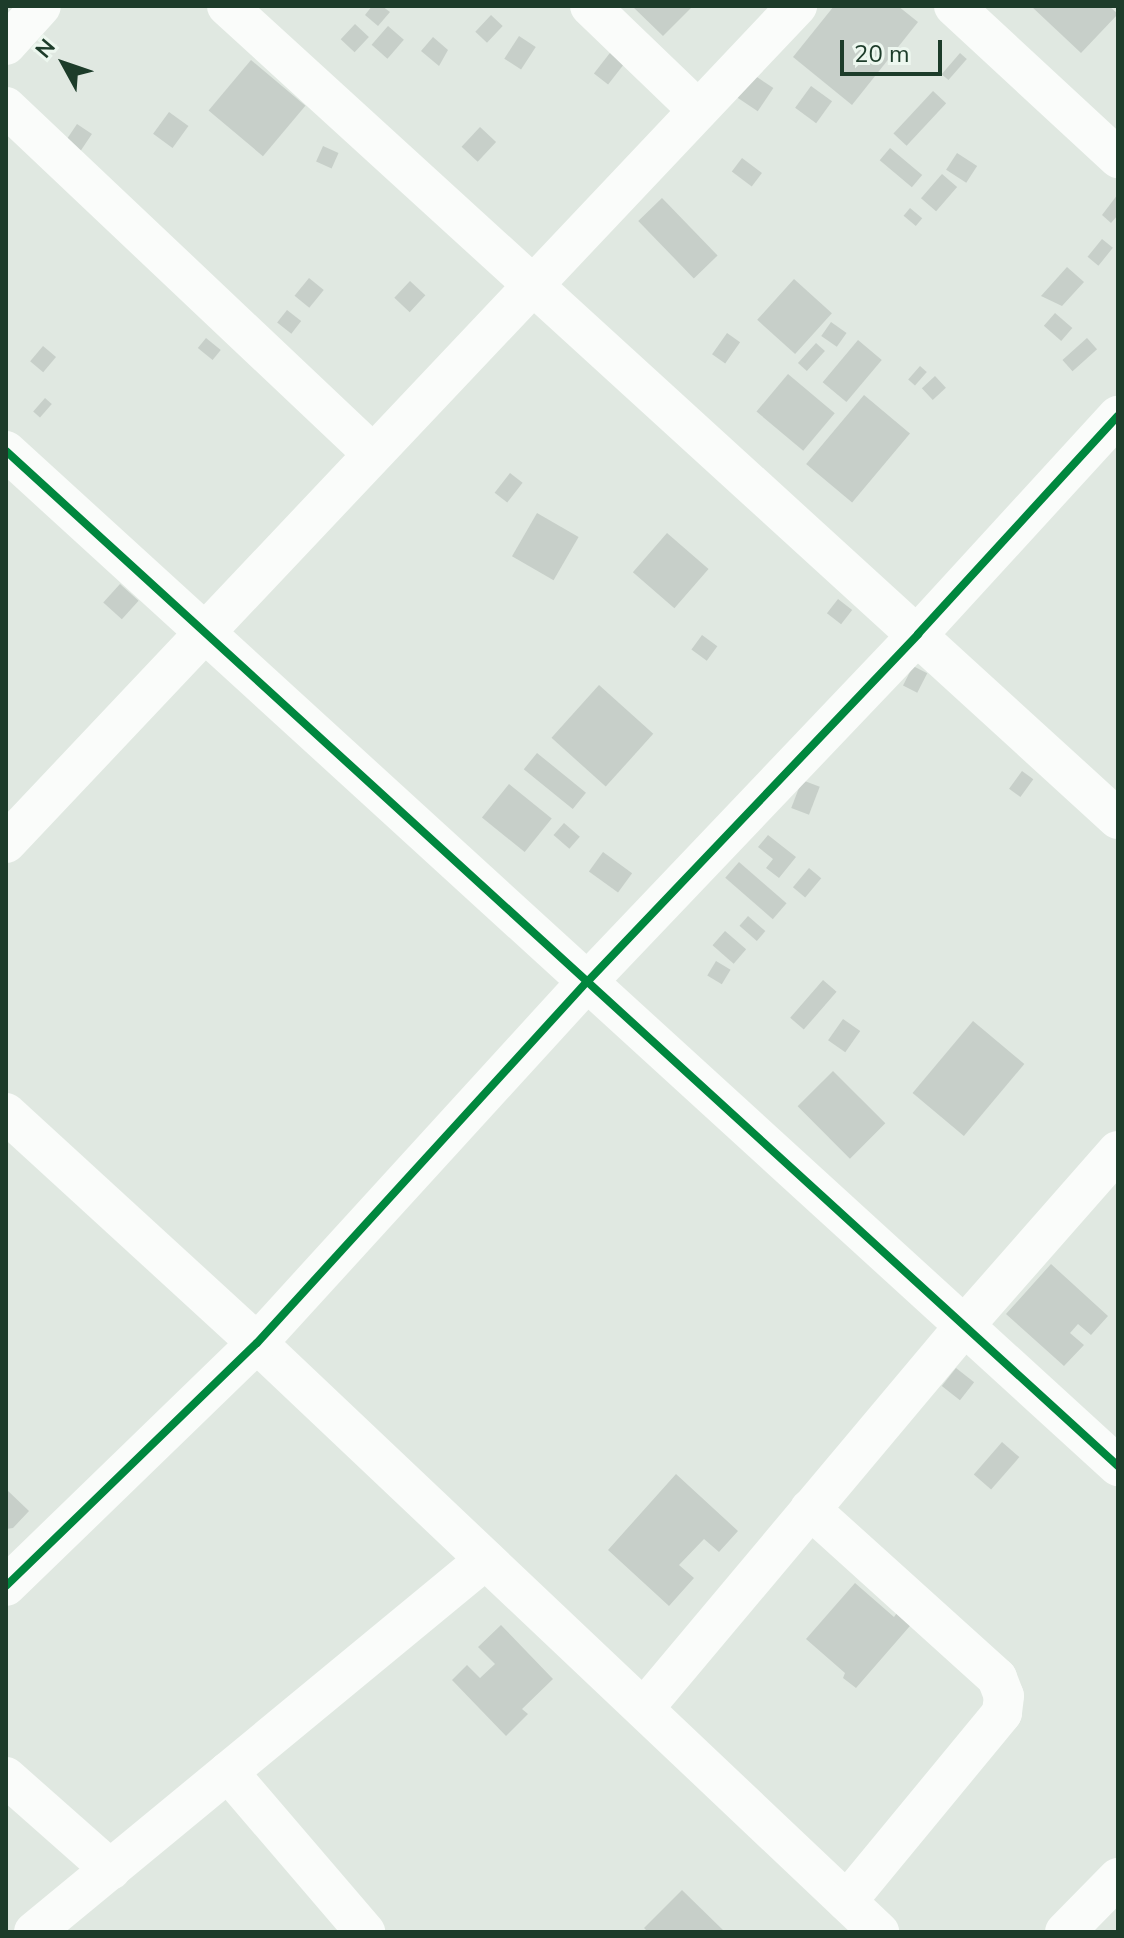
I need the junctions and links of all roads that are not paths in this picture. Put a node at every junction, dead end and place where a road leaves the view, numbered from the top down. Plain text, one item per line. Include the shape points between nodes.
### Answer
1 (41, 6) edge
2 (227, 6) edge
3 (590, 6) edge
4 (797, 6) edge
5 (954, 6) edge
6 (6, 45) edge
7 (6, 107) edge
8 (698, 110) junction
9 (1118, 158) edge
10 (532, 285) junction
11 (1118, 416) edge
12 (6, 451) edge
13 (373, 454) junction
14 (205, 631) junction
15 (918, 634) junction
16 (1118, 819) edge
17 (6, 843) edge
18 (588, 981) junction
19 (6, 1113) edge
20 (1118, 1151) edge
21 (964, 1326) junction
22 (257, 1343) junction
23 (1118, 1466) edge
24 (810, 1509) junction
25 (485, 1560) junction
26 (6, 1586) edge
27 (644, 1708) junction
28 (228, 1772) junction
29 (6, 1777) edge
30 (111, 1870) junction
31 (1118, 1878) edge
32 (847, 1901) junction
33 (342, 1924) edge
34 (34, 1932) edge
35 (879, 1932) edge
36 (1065, 1932) edge

1 - 6 street
2 - 10 street
3 - 8 street
4 - 8 street
5 - 9 street
7 - 13 street
8 - 10 street
10 - 13 street
10 - 15 street
11 - 15 street
12 - 14 street
13 - 14 street
14 - 17 street
14 - 18 street
15 - 16 street
15 - 18 street
18 - 21 street
18 - 22 street
19 - 22 street
20 - 21 street
21 - 23 street
21 - 24 street
22 - 25 street
22 - 26 street
24 - 27 street
24 - 32 street via 997,1678 1004,1696 1002,1713
25 - 27 street
25 - 28 street
27 - 32 street
28 - 30 street
28 - 33 street
29 - 30 street
30 - 34 street
31 - 36 street
32 - 35 street

